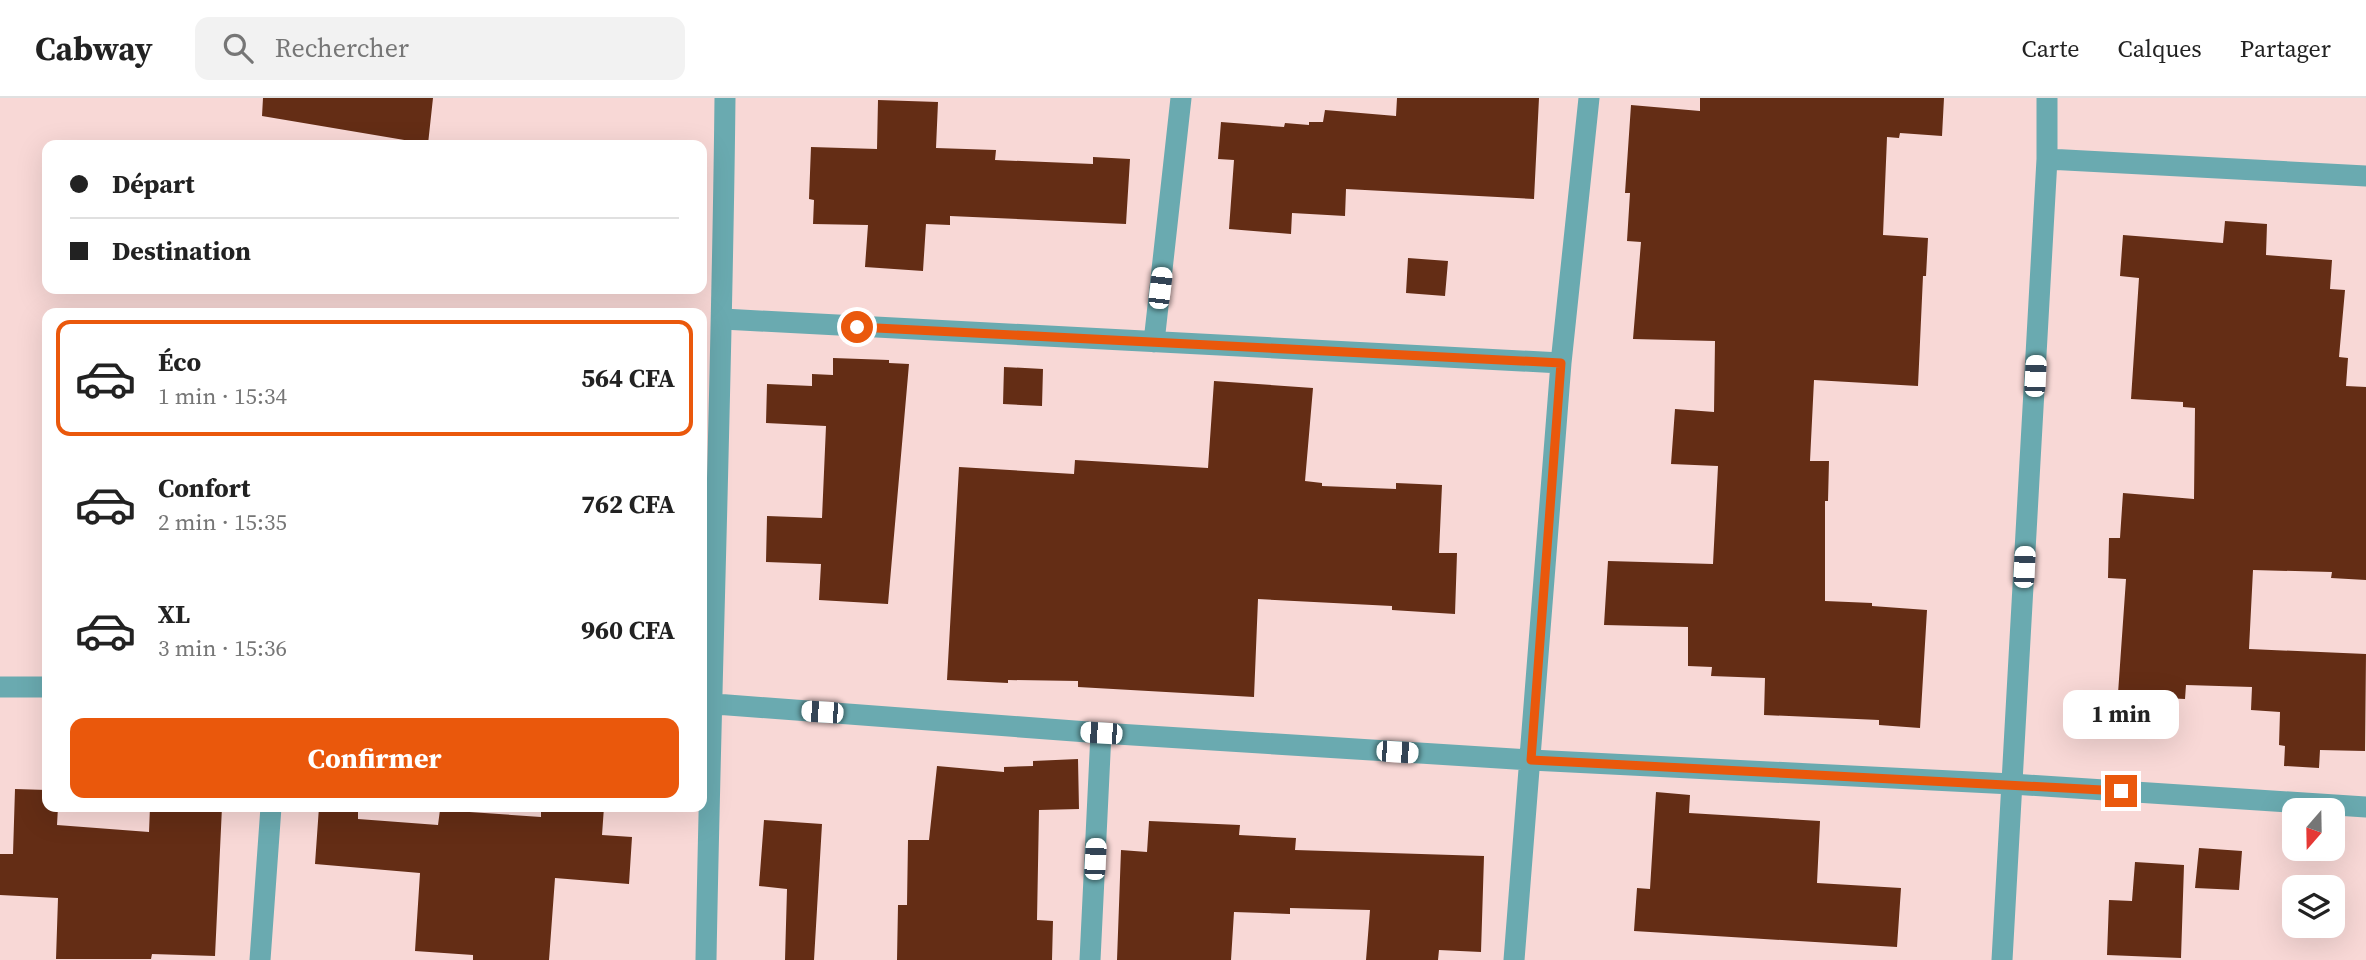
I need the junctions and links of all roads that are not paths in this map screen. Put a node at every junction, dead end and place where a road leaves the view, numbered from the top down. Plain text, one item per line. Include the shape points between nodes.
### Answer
1 (725, 98) edge
2 (1181, 98) edge
3 (1589, 98) edge
4 (2047, 98) edge
5 (2047, 159) junction
6 (2366, 176) edge
7 (723, 319) junction
8 (1153, 342) junction
9 (1561, 363) junction
10 (707, 680) edge
11 (0, 687) edge
12 (42, 687) edge
13 (707, 703) edge
14 (1101, 733) junction
15 (1531, 760) junction
16 (2012, 784) junction
17 (2366, 807) edge
18 (271, 812) edge
19 (706, 812) edge
20 (260, 960) edge
21 (706, 960) edge
22 (1090, 960) edge
23 (1514, 960) edge
24 (2002, 960) edge

1 - 7 street
2 - 8 street
3 - 9 street
4 - 5 street
5 - 6 street
5 - 16 street
7 - 8 street
7 - 10 street
8 - 9 street
9 - 15 street
11 - 12 street
13 - 14 street
14 - 15 street
14 - 22 street
15 - 16 street
15 - 23 street
16 - 17 street
16 - 24 street
18 - 20 street
19 - 21 street

